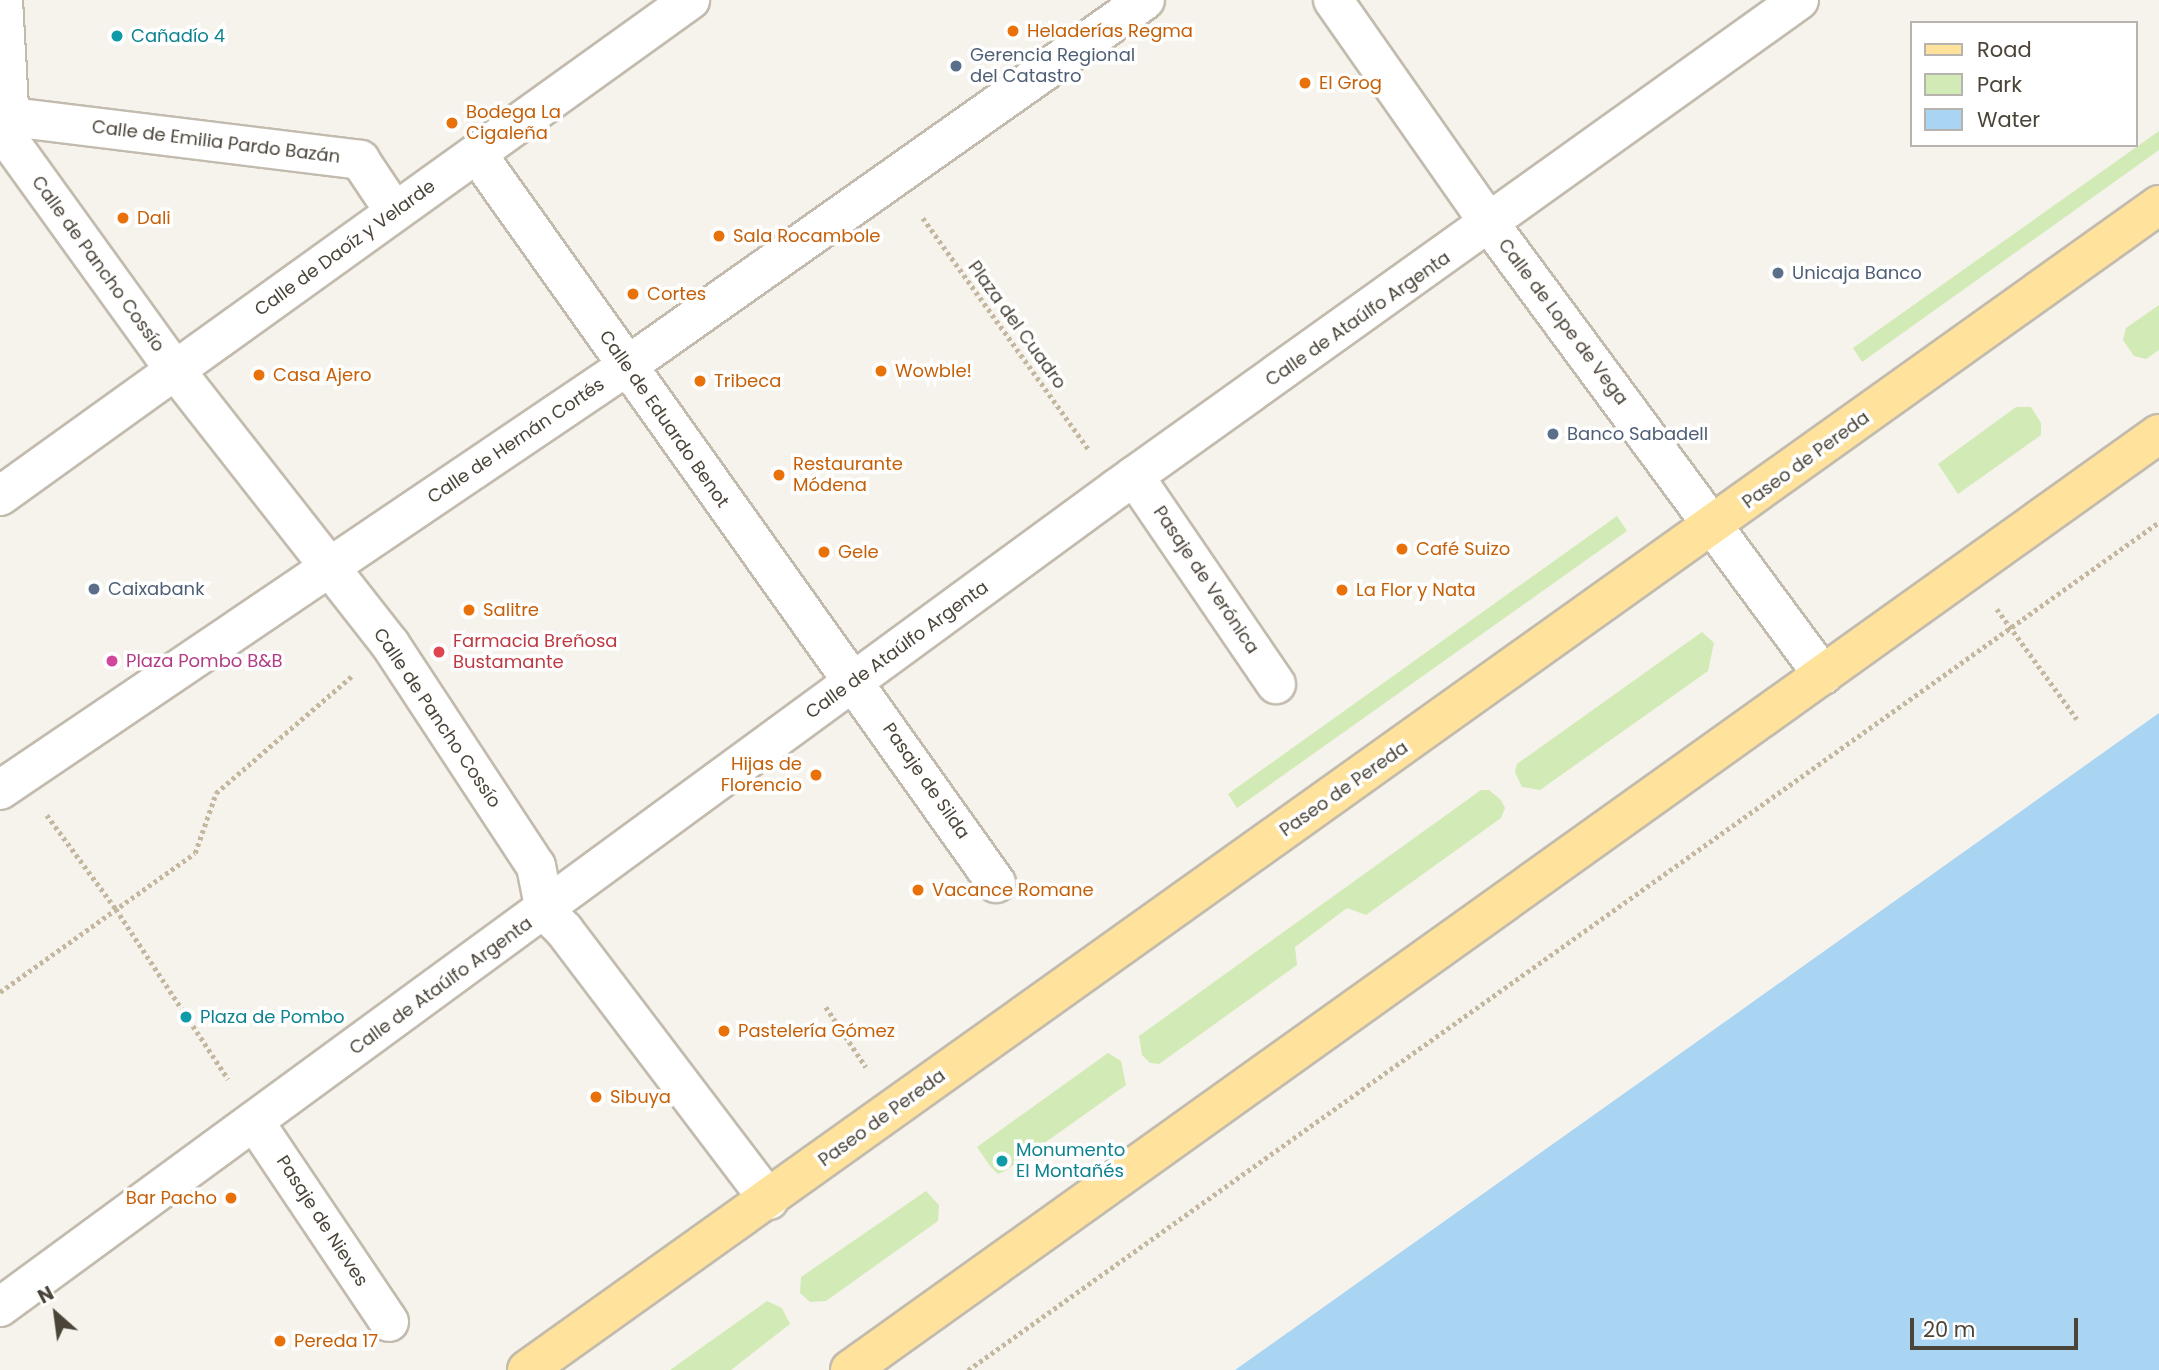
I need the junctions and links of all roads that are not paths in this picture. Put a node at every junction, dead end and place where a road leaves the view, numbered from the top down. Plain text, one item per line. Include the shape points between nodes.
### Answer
1 (3, 0) edge
2 (690, 0) edge
3 (1145, 0) edge
4 (1333, 0) edge
5 (1799, 0) edge
6 (7, 133) edge
7 (477, 154) junction
8 (2159, 205) edge
9 (394, 211) junction
10 (1489, 223) junction
11 (627, 366) junction
12 (175, 370) junction
13 (2159, 434) edge
14 (1125, 483) junction
15 (0, 496) edge
16 (1714, 526) junction
17 (327, 568) junction
18 (1823, 675) junction
19 (851, 684) junction
20 (1276, 684) dead end
21 (6, 772) edge
22 (996, 883) dead end
23 (545, 911) junction
24 (254, 1121) junction
25 (769, 1200) junction
26 (0, 1307) edge
27 (388, 1322) dead end
28 (527, 1370) edge
29 (850, 1370) edge

1 - 6 street
2 - 7 street, Calle de Daoíz y Velarde
3 - 11 street, Calle de Hernán Cortés
4 - 10 street, Calle de Lope de Vega
5 - 10 street, Calle de Ataúlfo Argenta
6 - 9 street, Calle de Emilia Pardo Bazán via 360,160
6 - 12 street, Calle de Pancho Cossío
7 - 9 street, Calle de Daoíz y Velarde
7 - 11 street, Calle de Eduardo Benot
8 - 16 main road, Paseo de Pereda
9 - 12 street, Calle de Daoíz y Velarde
10 - 14 street, Calle de Ataúlfo Argenta
10 - 16 street, Calle de Lope de Vega
11 - 17 street, Calle de Hernán Cortés
11 - 19 street, Calle de Eduardo Benot
12 - 15 street, Calle de Daoíz y Velarde
12 - 17 street, Calle de Pancho Cossío
13 - 18 main road
14 - 19 street, Calle de Ataúlfo Argenta
14 - 20 street, Pasaje de Verónica
16 - 18 street, Calle de Lope de Vega
16 - 25 main road, Paseo de Pereda
17 - 21 street, Calle de Hernán Cortés
17 - 23 street, Calle de Pancho Cossío via 390,644 537,866
18 - 29 main road
19 - 22 street, Pasaje de Silda via 873,705
19 - 23 street, Calle de Ataúlfo Argenta
23 - 24 street, Calle de Ataúlfo Argenta
23 - 25 street
24 - 26 street, Calle de Ataúlfo Argenta
24 - 27 street, Pasaje de Nieves
25 - 28 main road, Paseo de Pereda

